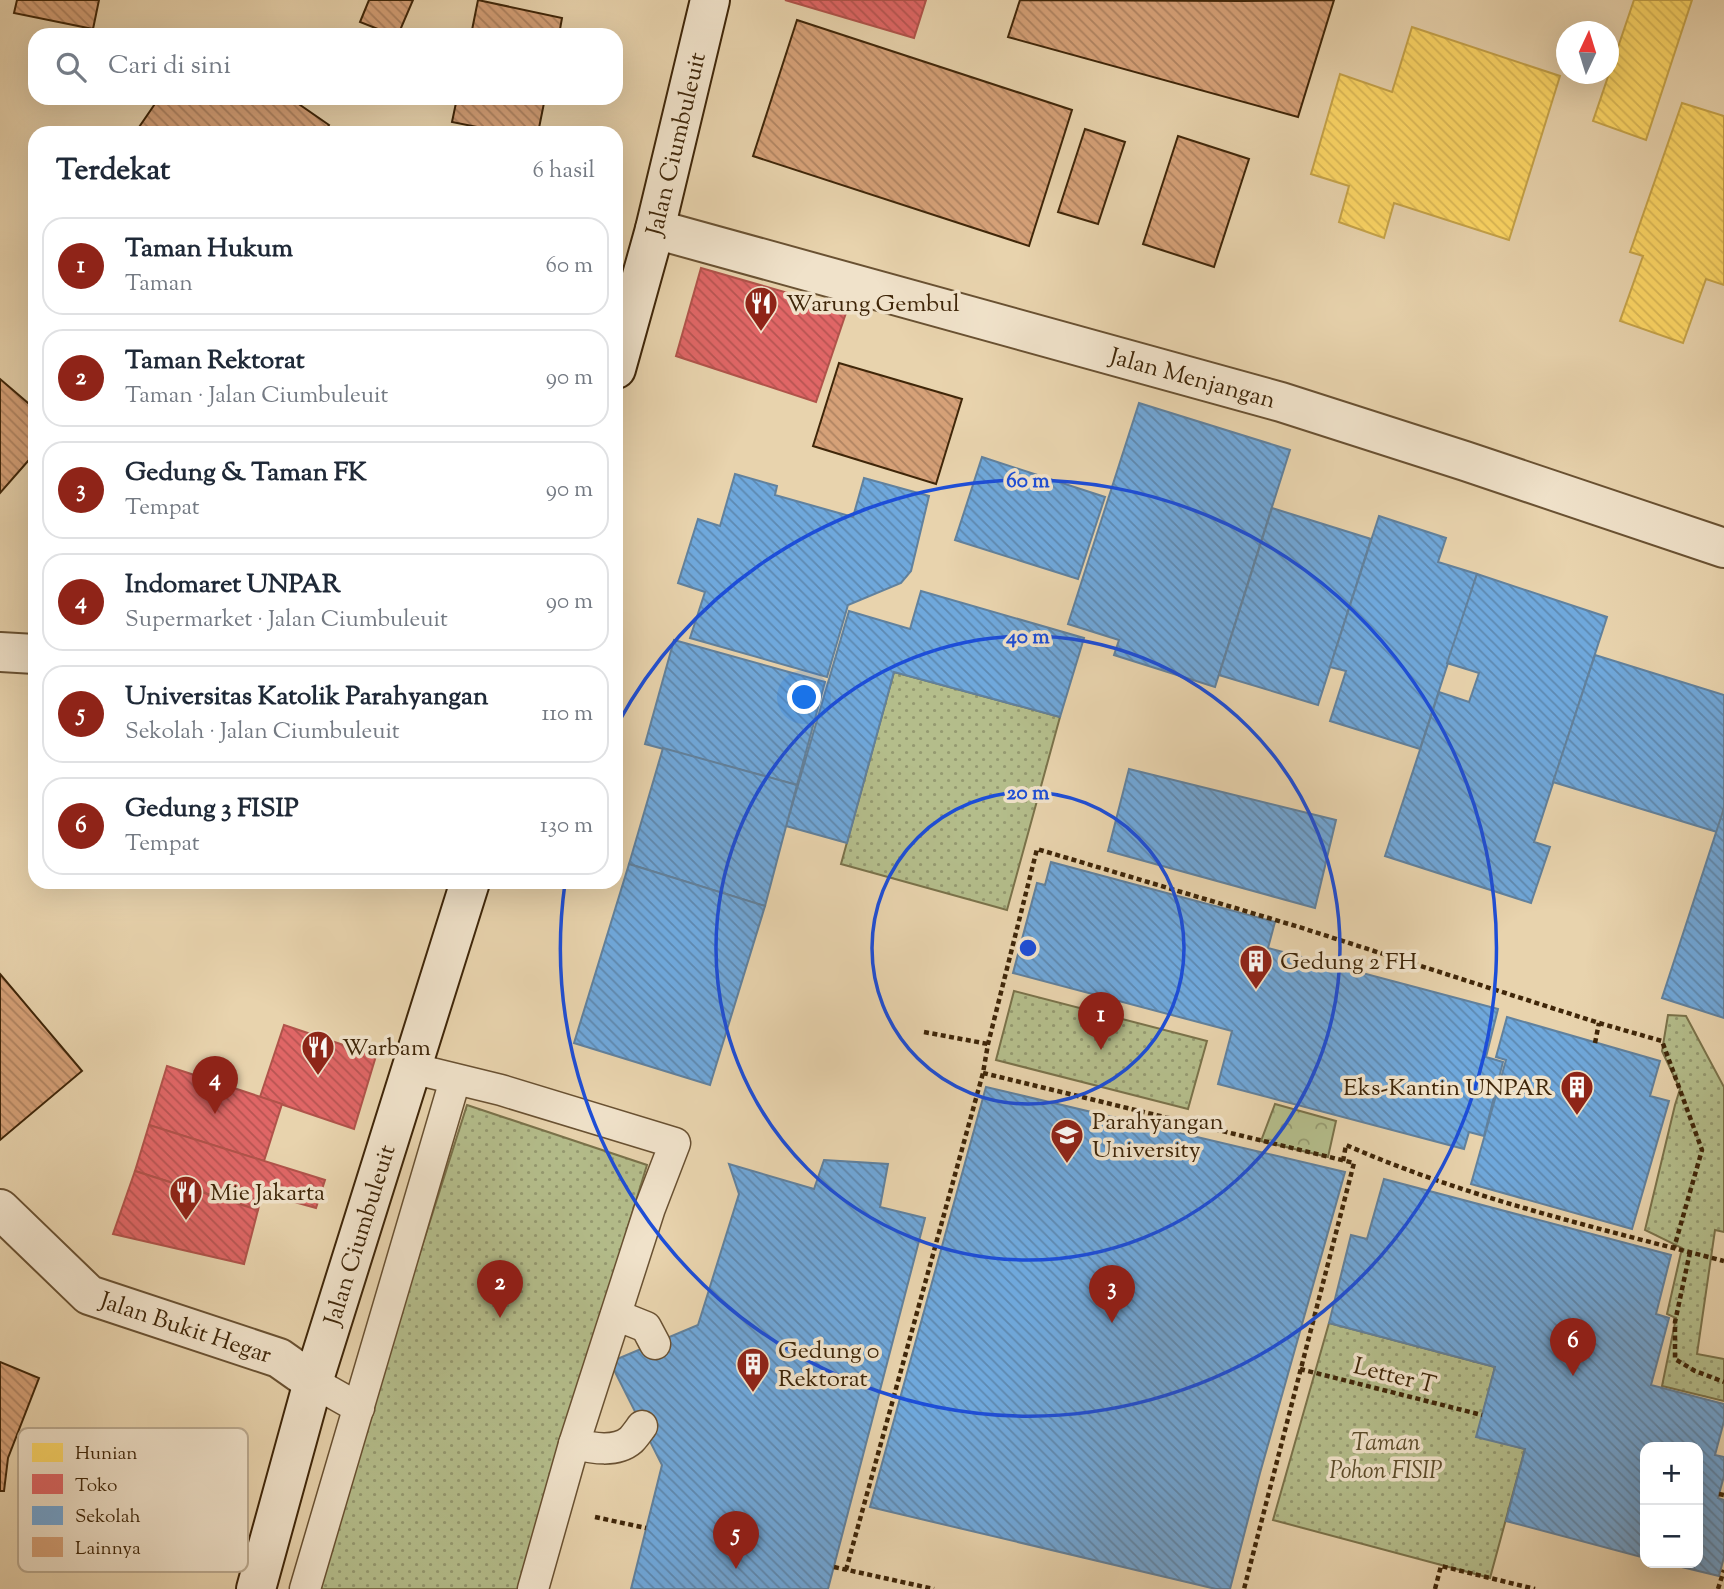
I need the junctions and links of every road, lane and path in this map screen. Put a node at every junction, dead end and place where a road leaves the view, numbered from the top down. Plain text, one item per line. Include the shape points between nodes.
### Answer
1 (710, 0) edge
2 (655, 229) junction
3 (623, 344) edge
4 (1724, 548) edge
5 (0, 652) edge
6 (28, 654) edge
7 (468, 889) edge
8 (1599, 1023) junction
9 (924, 1032) dead end
10 (1595, 1043) dead end
11 (988, 1044) junction
12 (411, 1068) junction
13 (983, 1073) junction
14 (455, 1080) junction
15 (1343, 1161) junction
16 (1552, 1208) dead end
17 (0, 1209) edge
18 (1551, 1215) junction
19 (1674, 1248) junction
20 (1690, 1252) junction
21 (1724, 1261) edge
22 (616, 1315) junction
23 (655, 1345) dead end
24 (1300, 1369) junction
25 (313, 1382) junction
26 (1724, 1382) edge
27 (359, 1408) junction
28 (1482, 1415) dead end
29 (642, 1426) dead end
30 (574, 1444) junction
31 (557, 1509) junction
32 (646, 1528) dead end
33 (834, 1567) dead end
34 (845, 1570) junction
35 (1724, 1570) edge
36 (256, 1589) edge
37 (305, 1589) edge
38 (533, 1589) edge
39 (934, 1589) edge
40 (1244, 1589) edge
41 (1436, 1589) edge
42 (1535, 1589) edge
43 (1718, 1589) edge

1 - 2 street, Jalan Ciumbuleuit
2 - 3 street, Jalan Ciumbuleuit
2 - 4 street, Jalan Menjangan via 1281,402
5 - 6 street
7 - 12 street, Jalan Ciumbuleuit
8 - 10 path
8 - 11 path via 1037,849
8 - 19 path via 1662,1041 1702,1150
9 - 11 path
11 - 13 path
12 - 14 lane
12 - 25 street, Jalan Ciumbuleuit
13 - 15 path
13 - 34 path
14 - 22 lane via 675,1143
14 - 27 lane
15 - 18 path via 1346,1146
15 - 24 path via 1354,1163
16 - 18 path
17 - 25 street, Jalan Bukit Hegar via 89,1295 279,1358
18 - 19 path
19 - 20 path
20 - 21 path
20 - 26 path via 1675,1322 1675,1359
22 - 23 lane via 646,1327
22 - 30 lane
24 - 28 path, Letter T
24 - 40 path
25 - 27 lane
25 - 36 street, Jalan Ciumbuleuit
27 - 37 lane
29 - 30 lane via 630,1441 614,1447 597,1450
30 - 31 lane
31 - 32 path
31 - 38 lane
33 - 34 path
34 - 39 path
35 - 43 path
41 - 42 path via 1441,1566

